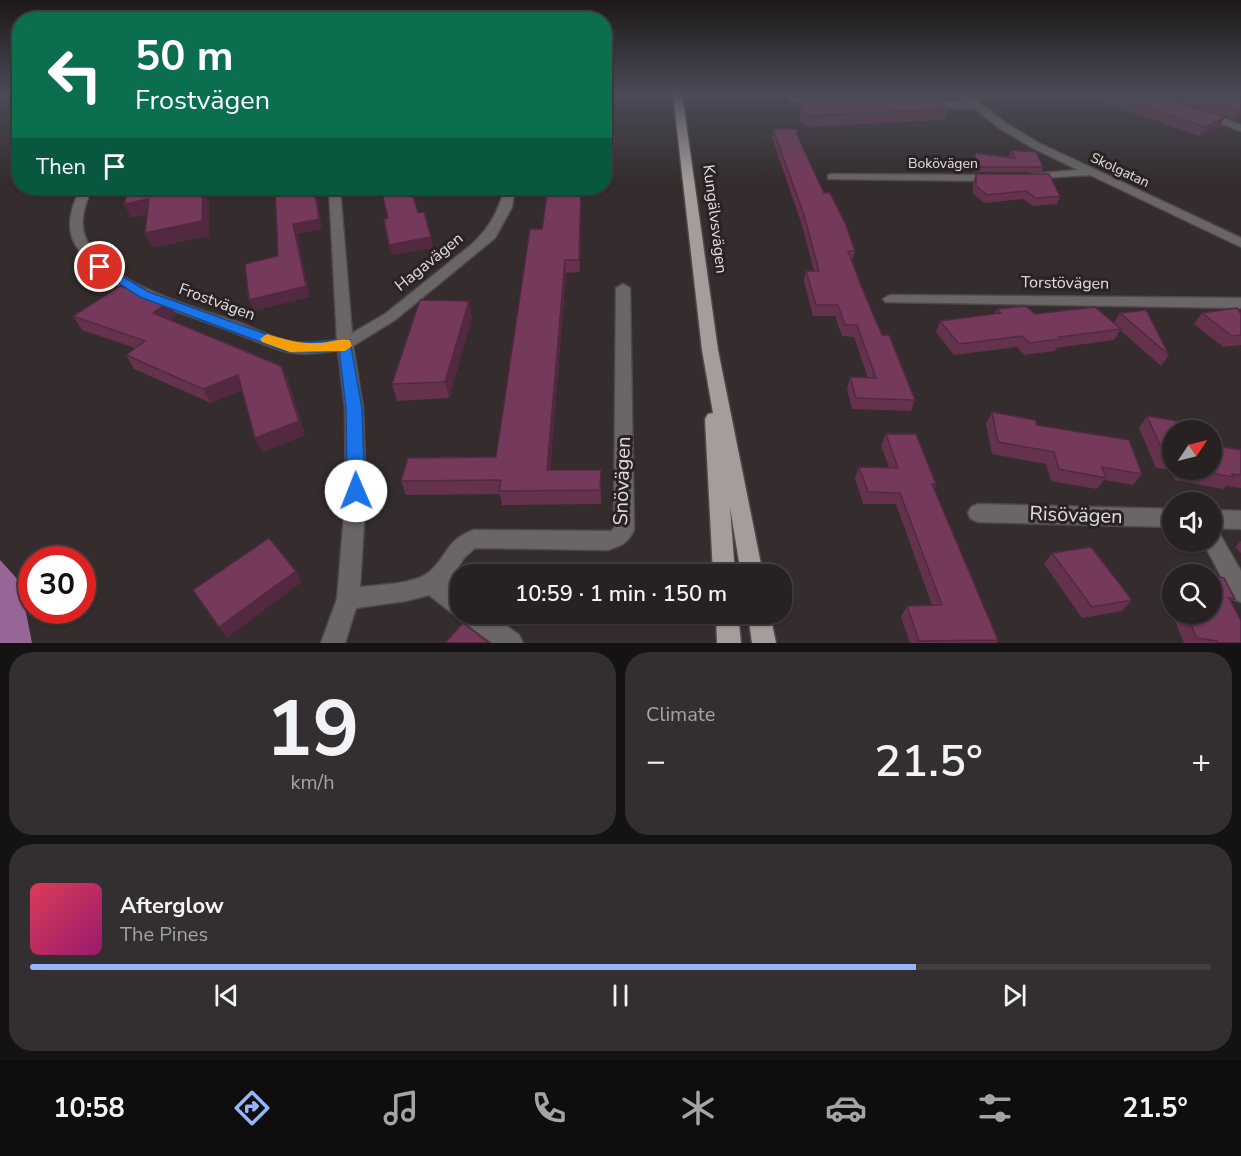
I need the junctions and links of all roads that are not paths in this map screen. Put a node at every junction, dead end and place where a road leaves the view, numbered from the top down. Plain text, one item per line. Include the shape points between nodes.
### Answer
1 (681, 124) edge
2 (1004, 124) edge
3 (1090, 172) junction
4 (832, 177) dead end
5 (83, 195) edge
6 (334, 195) edge
7 (509, 195) edge
8 (1241, 243) edge
9 (623, 288) dead end
10 (890, 299) dead end
11 (1241, 303) edge
12 (345, 344) junction
13 (710, 350) junction
14 (978, 513) dead end
15 (1162, 518) edge
16 (1222, 519) edge
17 (1241, 520) edge
18 (1219, 552) edge
19 (723, 564) edge
20 (750, 564) edge
21 (432, 584) junction
22 (1241, 592) edge
23 (450, 598) edge
24 (348, 599) junction
25 (485, 624) edge
26 (728, 624) edge
27 (761, 624) edge
28 (333, 643) edge
29 (511, 643) edge
30 (729, 643) edge
31 (764, 643) edge

1 - 13 main road, Kungälvsvägen
2 - 3 street, Skolgatan via 1035,145
3 - 4 street, Bokövägen via 1008,178
3 - 8 street, Skolgatan
5 - 12 street, Frostvägen via 76,228 81,243 100,267 144,294 290,347
6 - 12 street
7 - 12 street, Hagavägen via 490,235 390,317
9 - 21 street, Snövägen via 624,530 618,538 608,541 474,539 464,542 445,572
10 - 11 street, Torstövägen
12 - 24 street via 354,408 356,491
13 - 19 main road, Kungälvsvägen
13 - 20 main road, Kungälvsvägen
14 - 15 street, Risövägen
16 - 17 street
18 - 22 street
21 - 23 street
21 - 24 street
24 - 28 street
25 - 29 street
26 - 30 main road
27 - 31 main road

